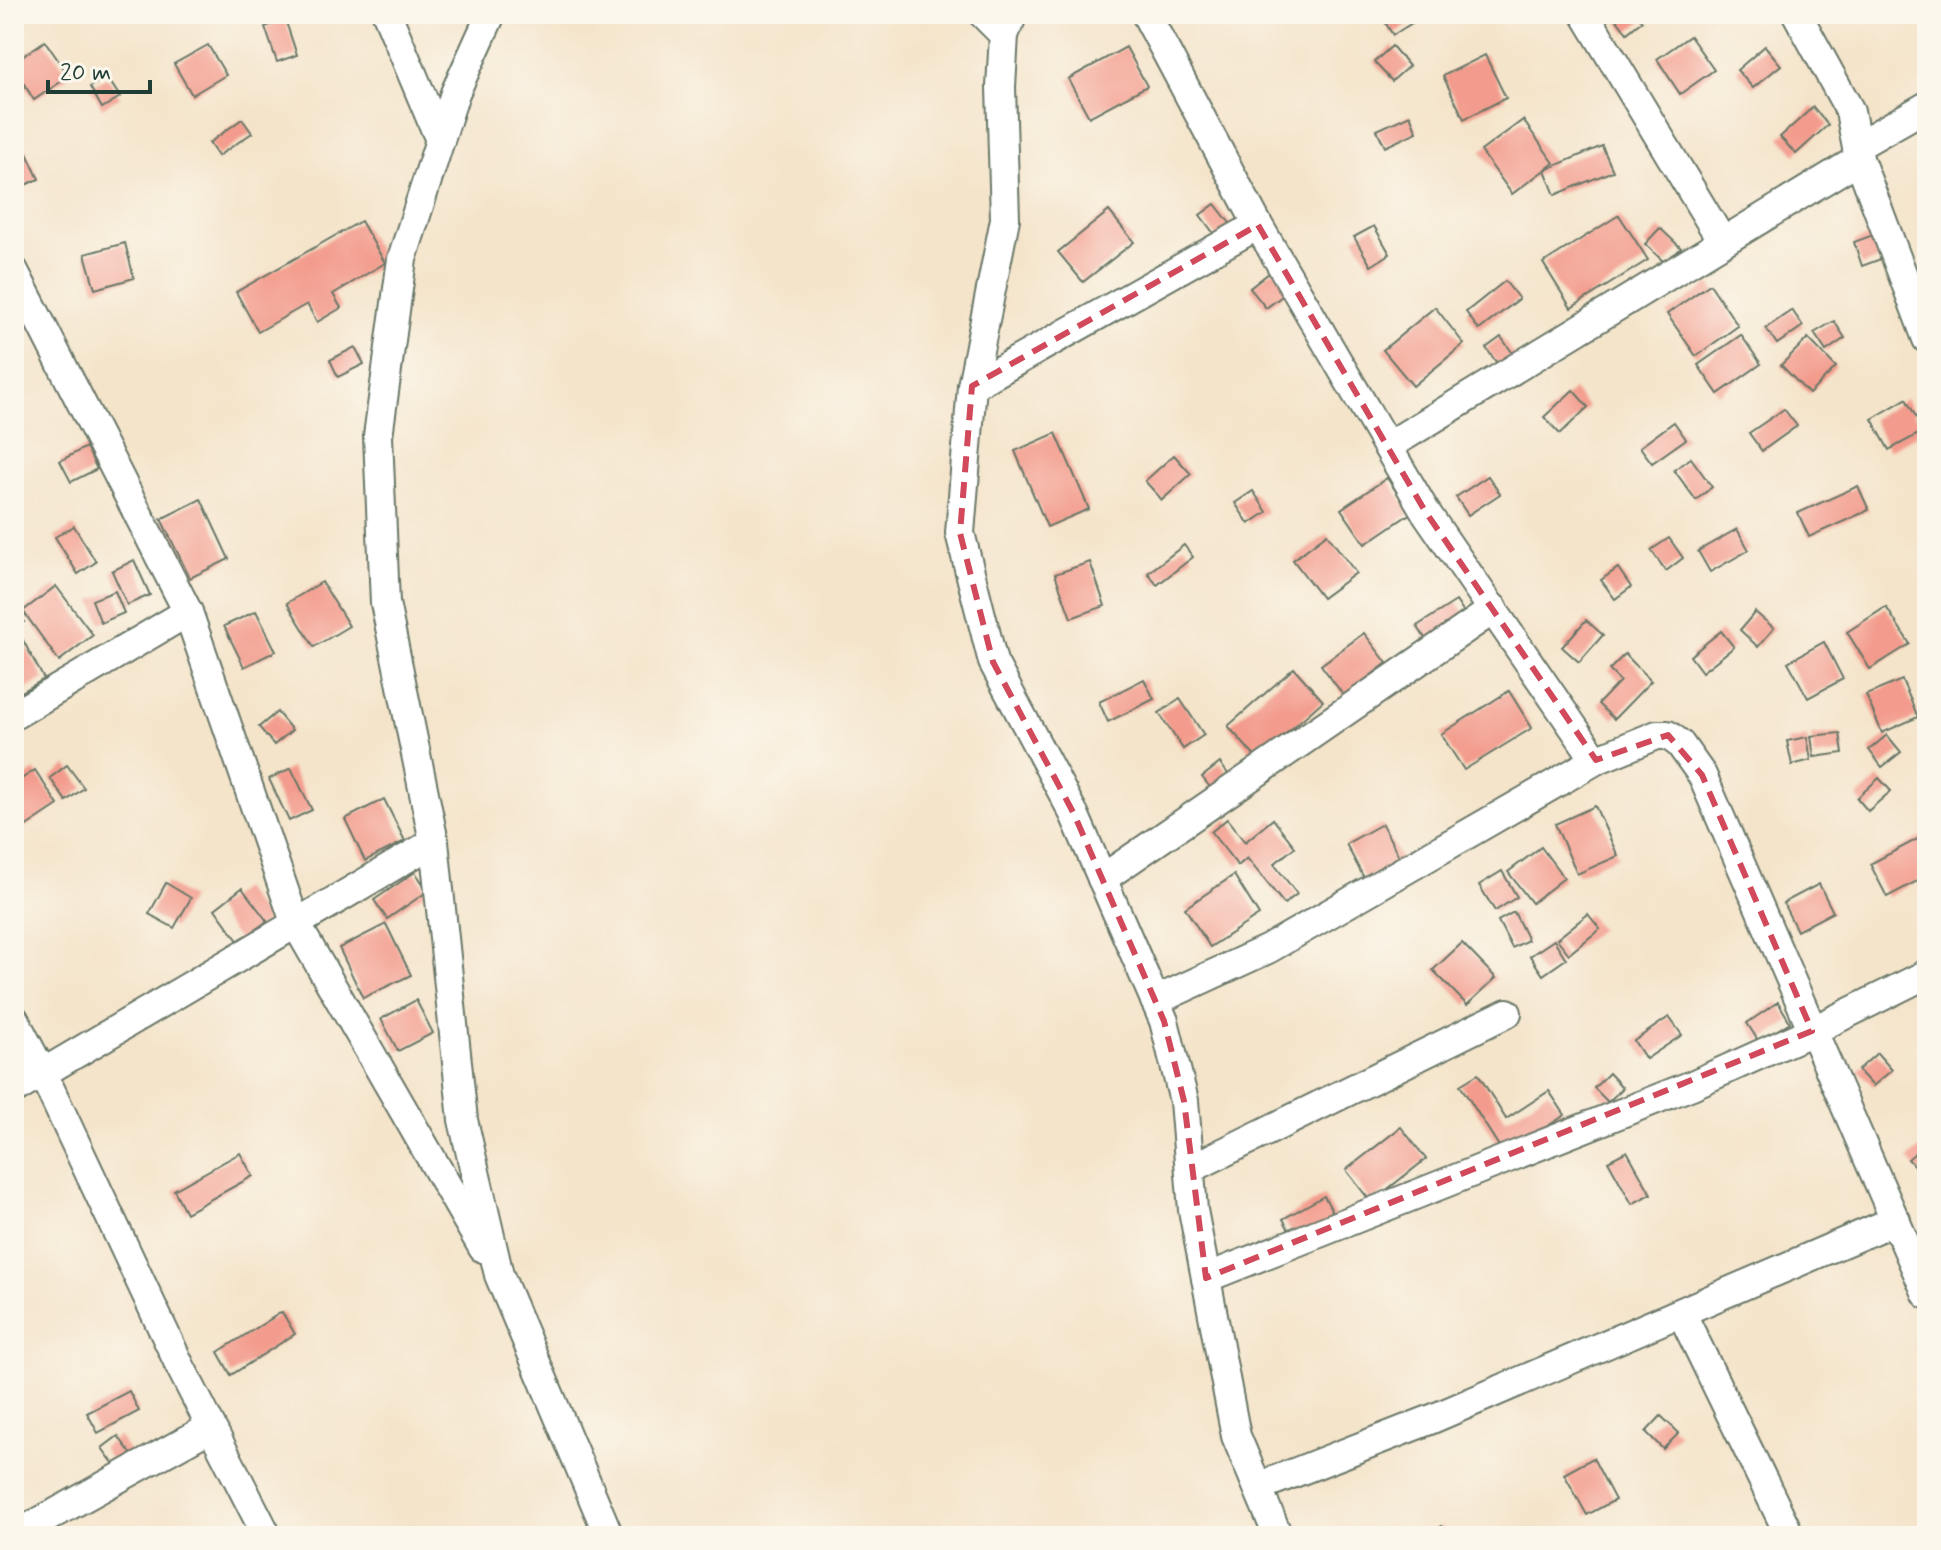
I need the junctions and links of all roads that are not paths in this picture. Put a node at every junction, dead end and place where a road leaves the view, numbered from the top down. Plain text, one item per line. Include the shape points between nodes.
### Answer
1 (387, 14) edge
2 (491, 14) edge
3 (983, 14) edge
4 (1146, 14) edge
5 (1585, 14) edge
6 (1797, 14) edge
7 (1008, 25) edge
8 (1927, 106) edge
9 (440, 140) junction
10 (1858, 153) junction
11 (1258, 225) junction
12 (1722, 241) junction
13 (14, 271) edge
14 (1927, 339) edge
15 (972, 386) junction
16 (1388, 446) junction
17 (1494, 609) junction
18 (188, 612) junction
19 (14, 715) edge
20 (1596, 760) junction
21 (434, 842) junction
22 (1102, 879) junction
23 (295, 922) junction
24 (1927, 974) edge
25 (1155, 1001) junction
26 (1507, 1013) dead end
27 (14, 1019) edge
28 (1812, 1031) junction
29 (43, 1074) junction
30 (14, 1090) edge
31 (1190, 1169) junction
32 (1896, 1220) junction
33 (499, 1275) junction
34 (1206, 1278) junction
35 (1927, 1294) edge
36 (1682, 1314) junction
37 (211, 1427) junction
38 (1258, 1487) junction
39 (14, 1536) edge
40 (267, 1536) edge
41 (609, 1536) edge
42 (1278, 1536) edge
43 (1790, 1536) edge

1 - 9 street
2 - 9 street
3 - 7 street
4 - 11 street
5 - 12 street
6 - 10 street via 1850,111
7 - 15 street via 1001,87 1005,219
8 - 10 street
9 - 21 street via 402,259 378,436 385,603
10 - 12 street
10 - 14 street
11 - 15 street
11 - 16 street
12 - 16 street
13 - 18 street
15 - 22 street via 960,533 993,662 1074,814
16 - 17 street via 1425,511
17 - 20 street
17 - 22 street
18 - 19 street
18 - 23 street
20 - 25 street via 1268,949
20 - 28 street via 1657,735 1668,735 1680,744 1702,775
21 - 23 street
21 - 33 street via 463,1120
22 - 25 street
23 - 29 street
23 - 33 street
24 - 28 street
25 - 31 street via 1184,1101
26 - 31 street
27 - 29 street
28 - 32 street
28 - 34 street via 1692,1085
29 - 30 street
29 - 37 street
31 - 34 street
32 - 35 street
32 - 36 street
33 - 41 street
34 - 38 street via 1236,1436
36 - 38 street
36 - 43 street
37 - 39 street
37 - 40 street
38 - 42 street

